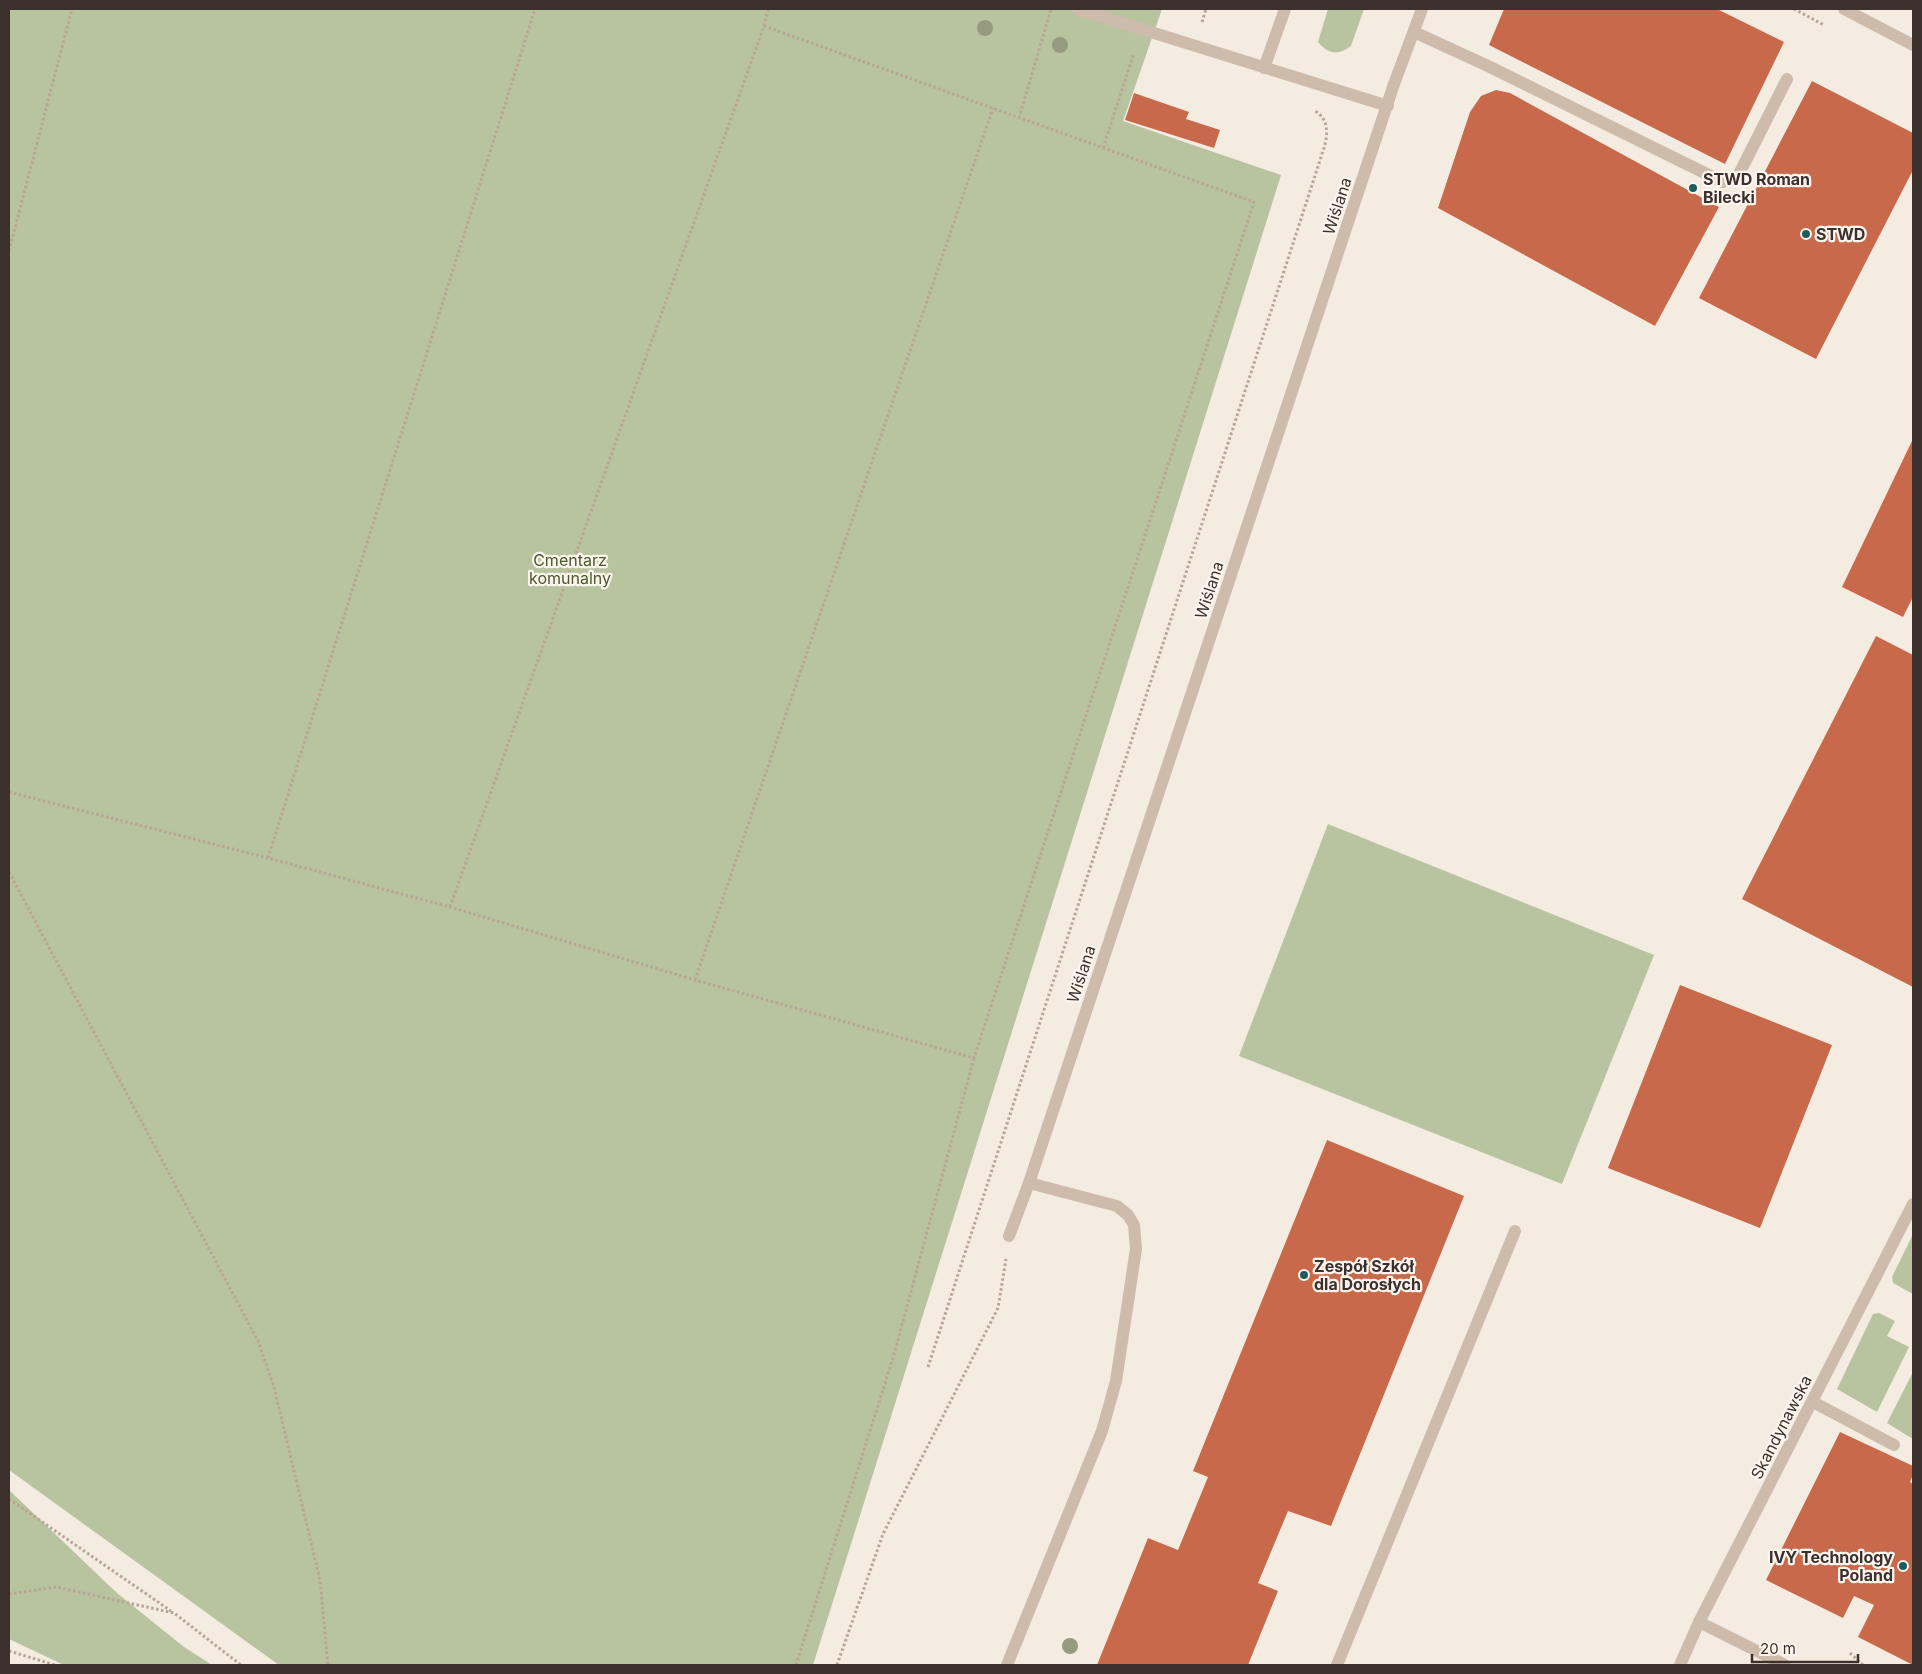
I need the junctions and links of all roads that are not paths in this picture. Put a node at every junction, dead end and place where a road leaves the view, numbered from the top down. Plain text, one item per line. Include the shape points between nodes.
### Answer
1 (1077, 9) edge
2 (1285, 9) edge
3 (1422, 9) edge
4 (1844, 9) edge
5 (1414, 32) junction
6 (1913, 44) edge
7 (1264, 68) junction
8 (1788, 79) dead end
9 (1388, 106) junction
10 (1029, 1183) junction
11 (1913, 1204) edge
12 (1515, 1231) dead end
13 (1010, 1236) road end
14 (1813, 1402) junction
15 (1894, 1445) dead end
16 (1699, 1622) junction
17 (1007, 1665) edge
18 (1336, 1665) edge
19 (1680, 1665) edge
20 (1784, 1665) edge

1 - 7 street
2 - 7 street
3 - 5 street, Wiślana
4 - 6 street
5 - 8 street via 1723,182 1738,176
5 - 9 street, Wiślana
7 - 9 street
9 - 10 street, Wiślana
10 - 13 street, Wiślana
10 - 17 street via 1117,1206 1128,1215 1134,1226 1136,1249 1116,1381 1102,1430
11 - 14 street, Skandynawska
12 - 18 street
14 - 15 street
14 - 16 street, Skandynawska
16 - 19 street, Skandynawska
16 - 20 street

